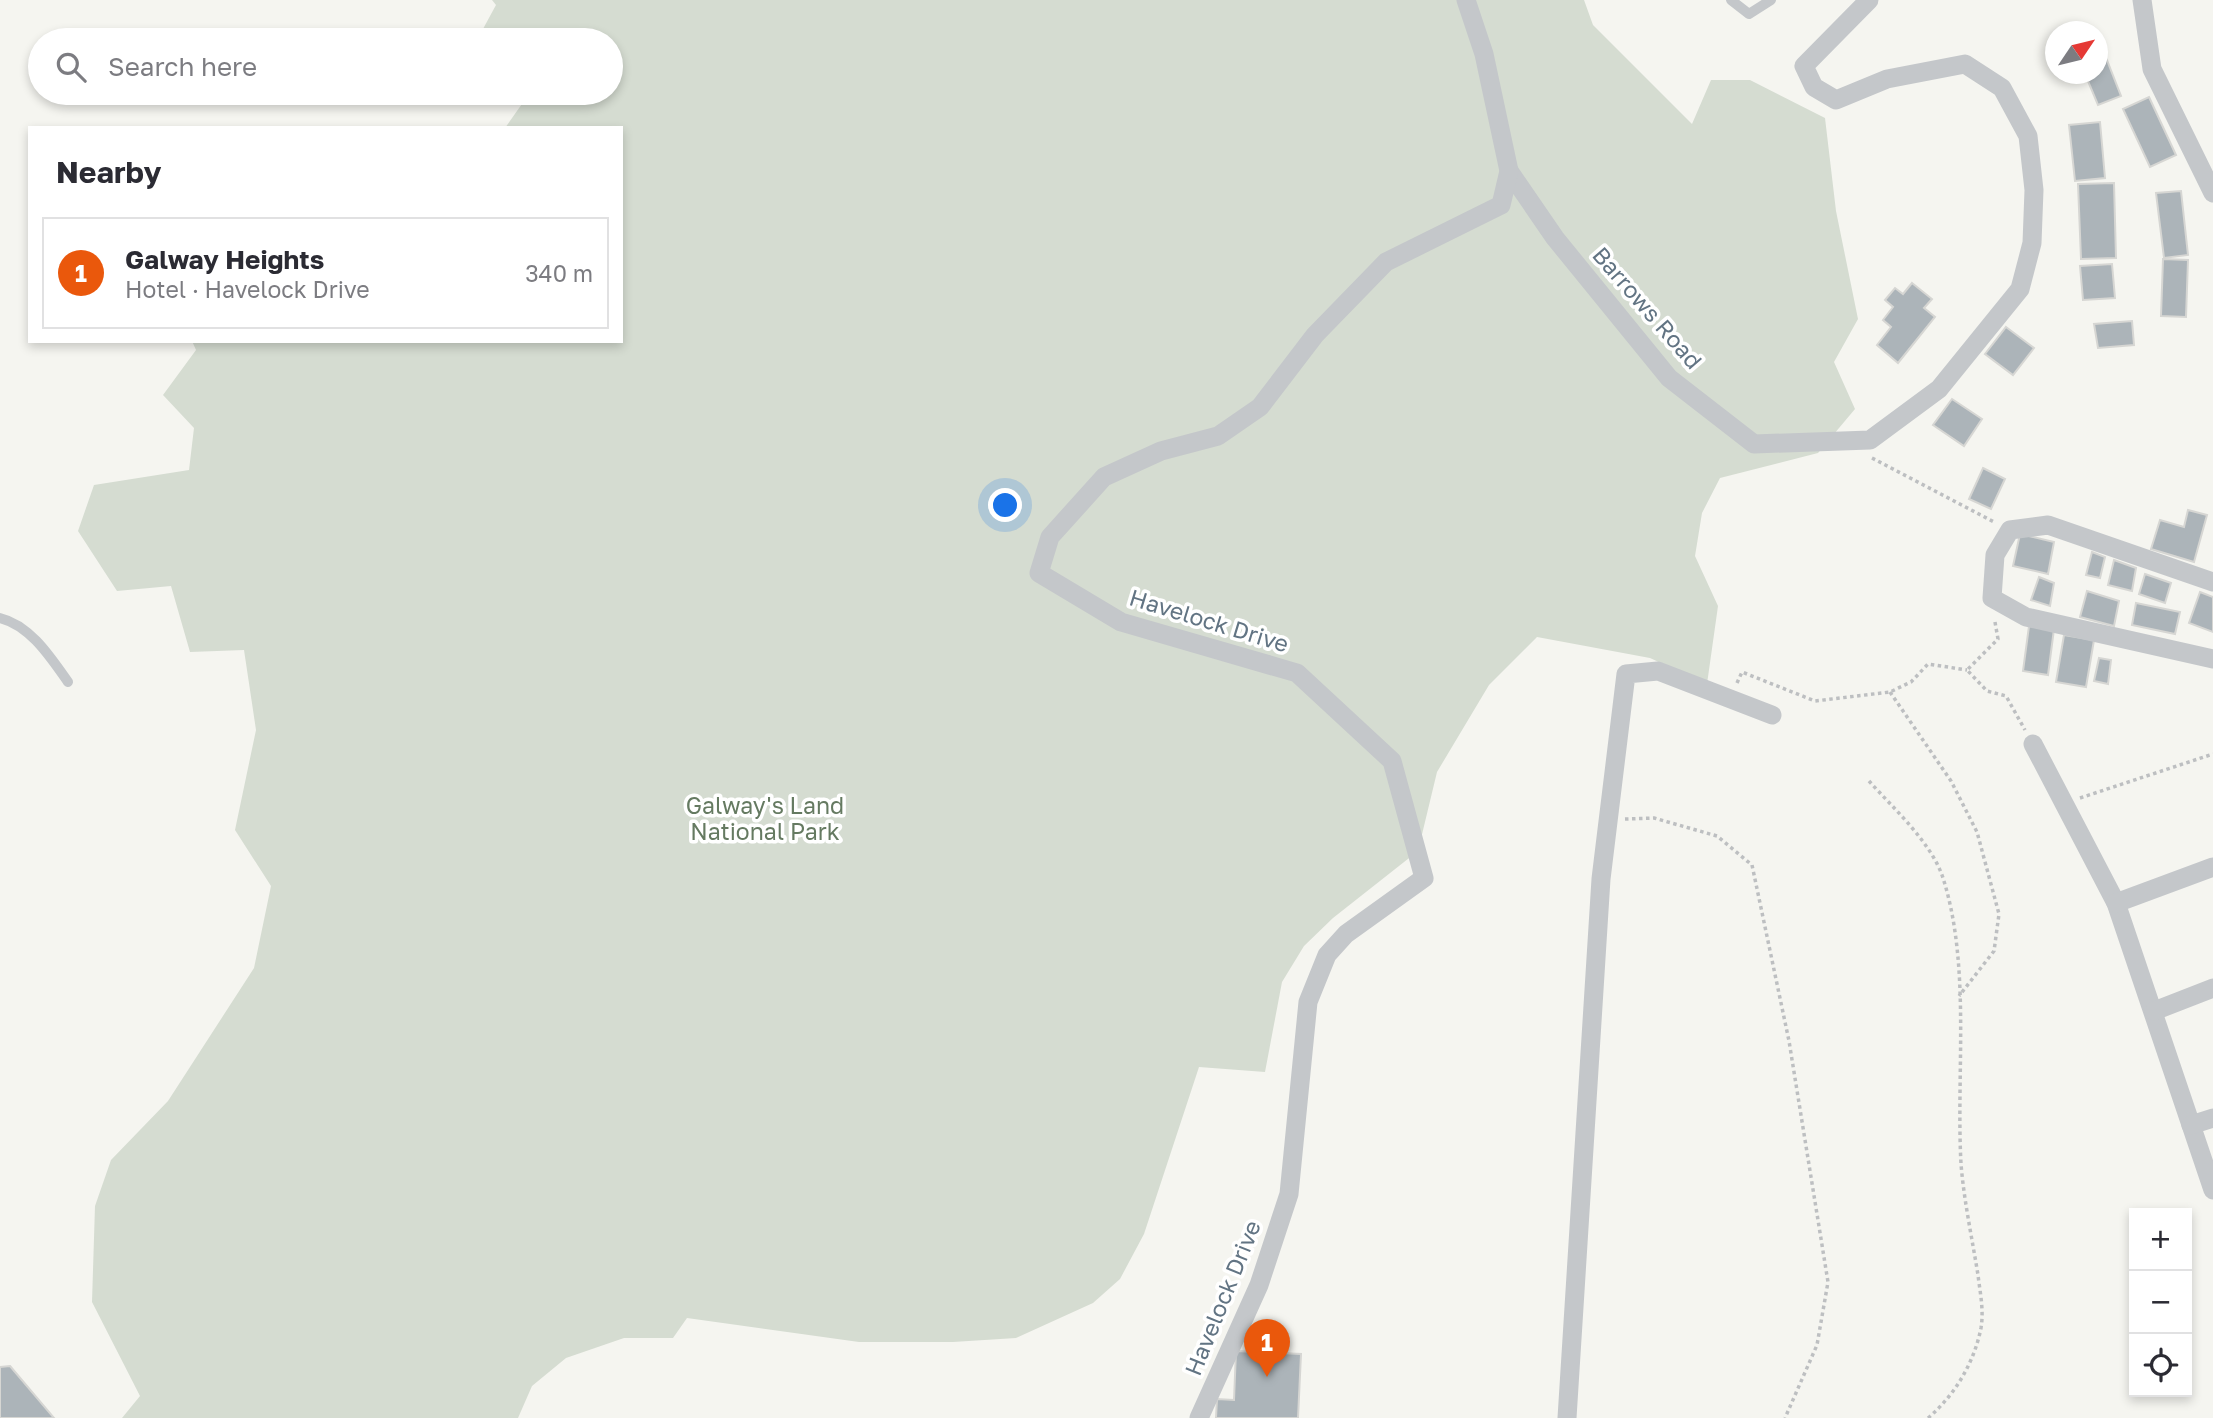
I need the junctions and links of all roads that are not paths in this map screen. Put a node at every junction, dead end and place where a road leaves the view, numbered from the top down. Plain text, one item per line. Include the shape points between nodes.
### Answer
1 (1466, 0) edge
2 (1731, 0) edge
3 (1771, 0) edge
4 (1869, 0) edge
5 (2142, 0) edge
6 (1509, 171) junction
7 (2213, 193) edge
8 (2213, 582) edge
9 (0, 618) edge
10 (2213, 659) edge
11 (68, 682) dead end
12 (1772, 715) dead end
13 (2033, 744) road end
14 (2213, 867) edge
15 (2116, 903) junction
16 (2213, 988) edge
17 (2154, 1011) junction
18 (2213, 1118) edge
19 (2192, 1125) junction
20 (2213, 1190) edge
21 (1199, 1418) edge
22 (1567, 1418) edge

1 - 6 street, Havelock Drive via 1484,54
2 - 3 lane via 1749,14
4 - 6 street, Barrows Road via 1804,66 1814,87 1836,100 1887,79 1965,64 2002,88 2028,135 2034,190 2032,243 2020,289 1939,389 1870,440 1754,444 1669,378 1555,238
5 - 7 street via 2151,69
6 - 21 street, Havelock Drive via 1501,205 1386,262 1315,335 1259,407 1218,436 1161,451 1104,477 1050,537 1039,573 1121,622 1297,673 1392,761 1424,878 1346,934 1327,956 1308,1002 1289,1194 1259,1285
8 - 10 street via 2048,525 2010,530 1996,555 1992,598 2026,617
9 - 11 lane via 12,621 44,649
12 - 22 street via 1658,671 1626,674 1601,879
13 - 15 street
14 - 15 street
15 - 17 street
16 - 17 street
17 - 19 street
18 - 19 street
19 - 20 street

